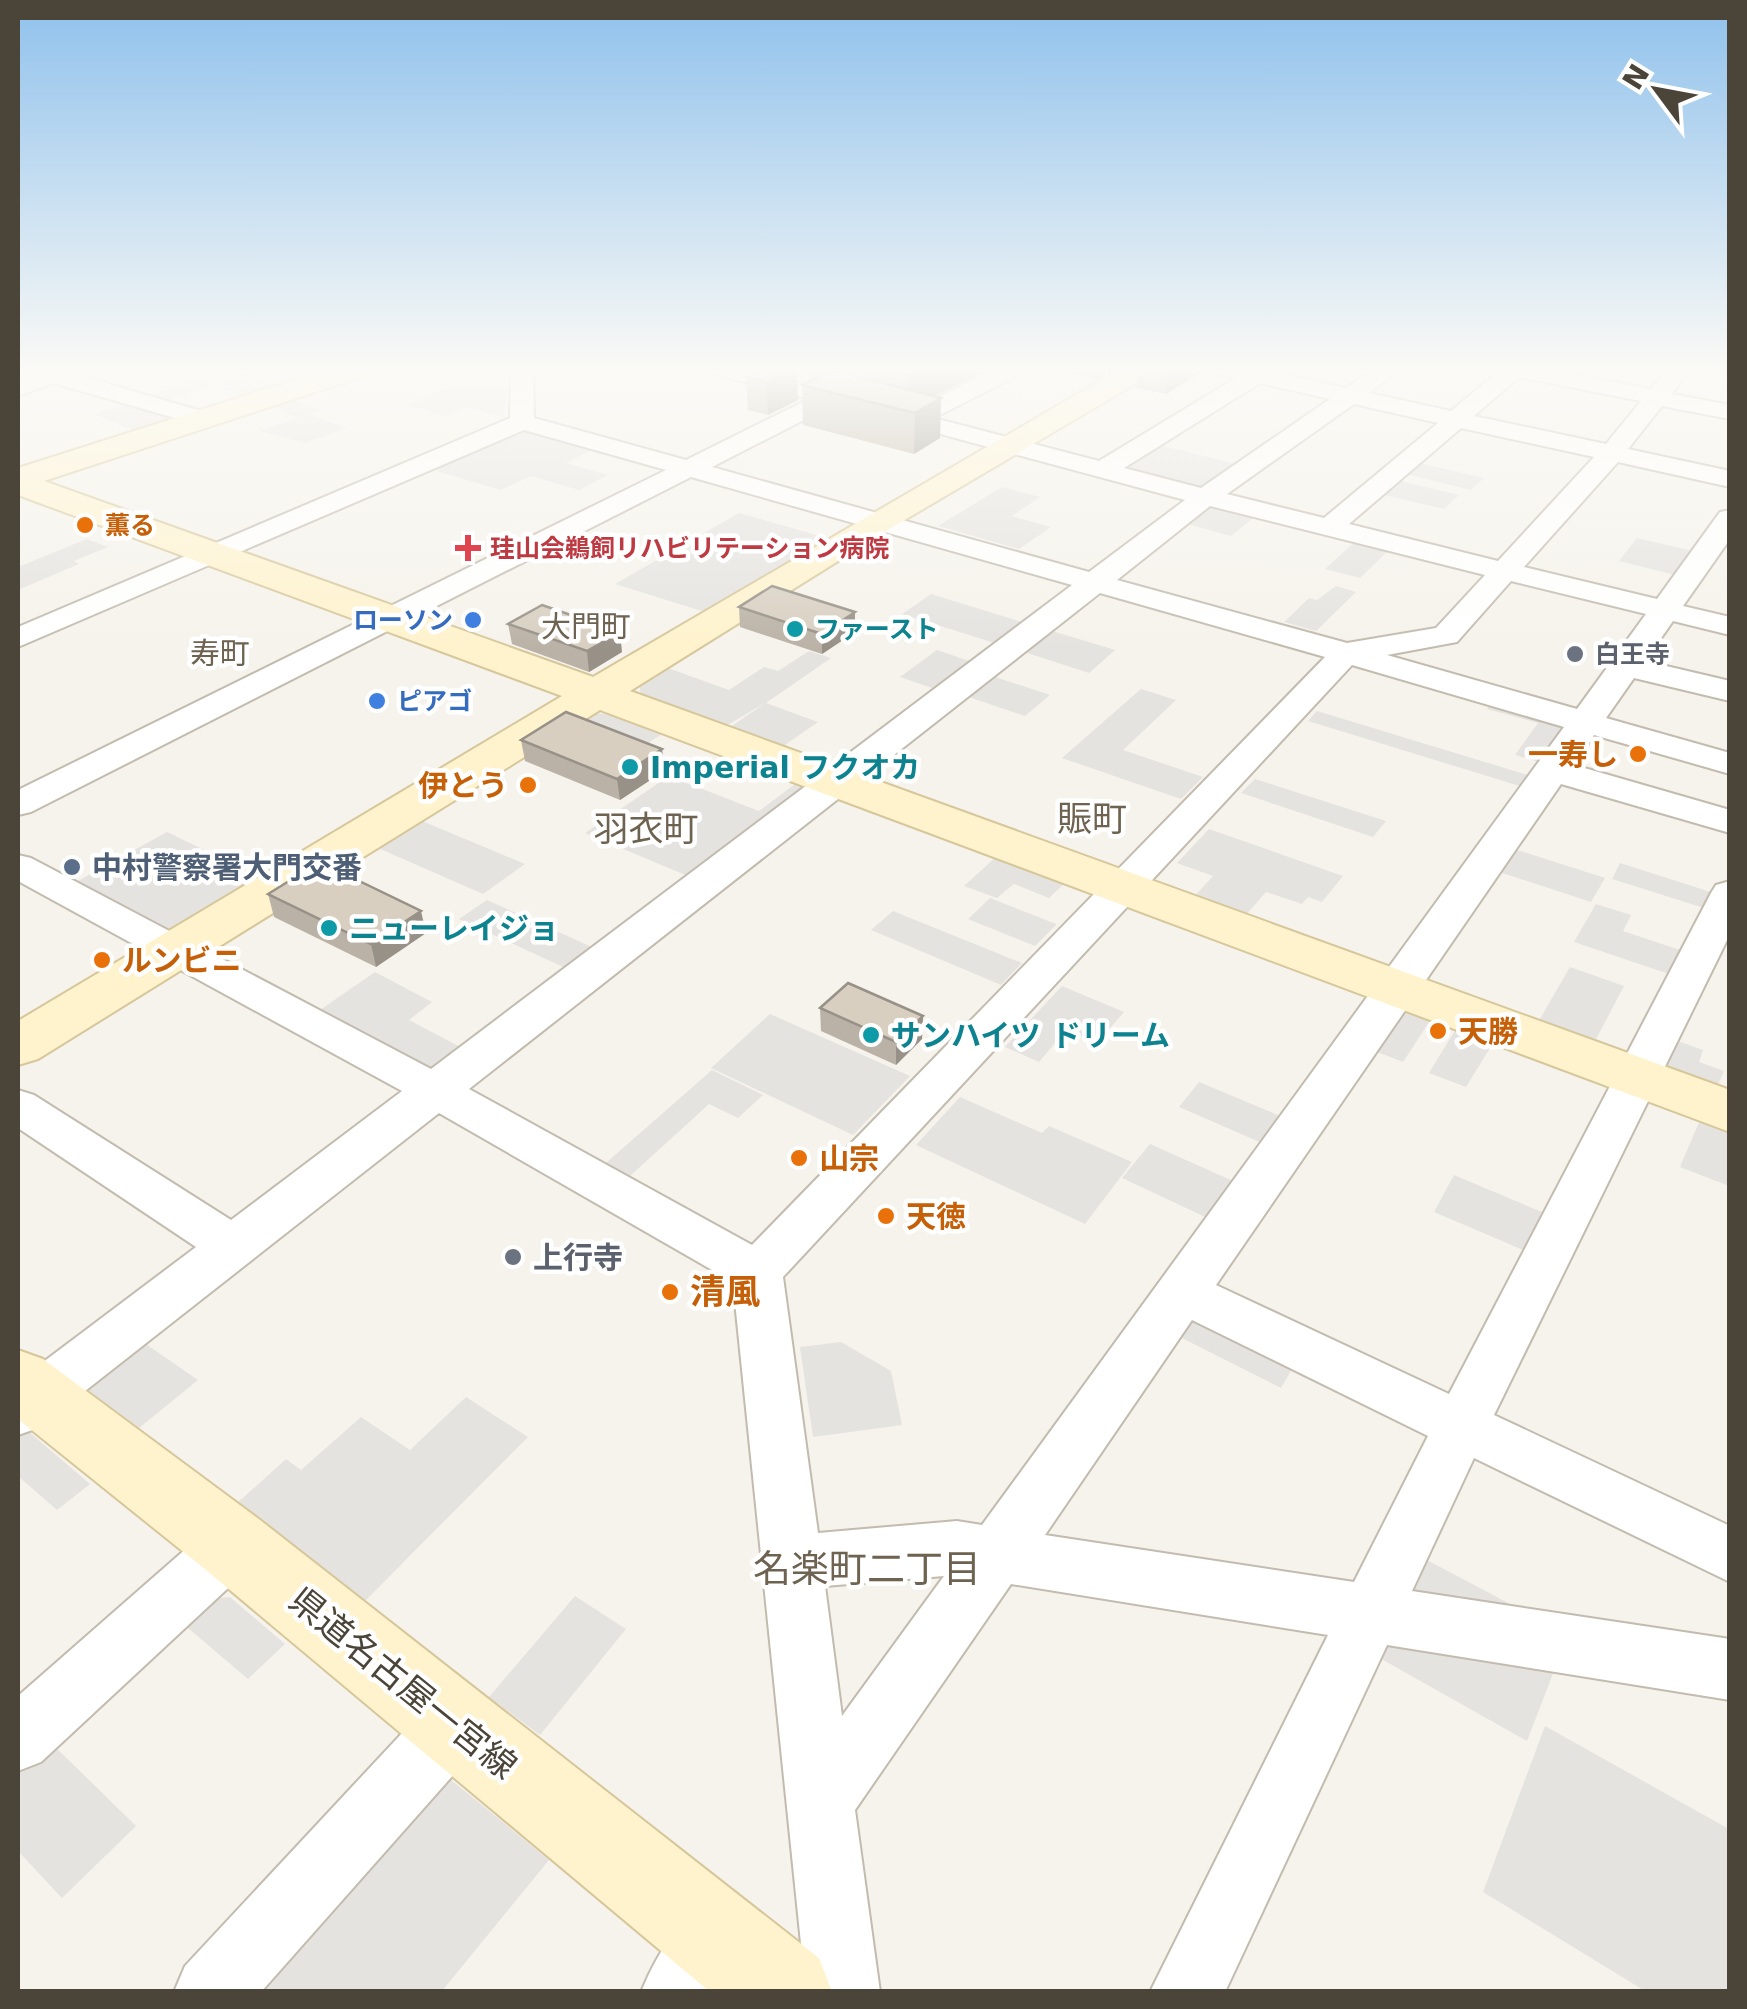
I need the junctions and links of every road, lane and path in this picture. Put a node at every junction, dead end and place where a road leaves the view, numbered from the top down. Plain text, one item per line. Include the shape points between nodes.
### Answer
1 (78, 462) edge
2 (428, 462) edge
3 (665, 462) edge
4 (700, 462) edge
5 (977, 462) edge
6 (1073, 462) edge
7 (1117, 462) edge
8 (1256, 462) edge
9 (1406, 462) edge
10 (1604, 462) edge
11 (1653, 462) edge
12 (688, 468) junction
13 (1104, 470) junction
14 (1730, 478) edge
15 (18, 482) edge
16 (1206, 496) junction
17 (1730, 518) edge
18 (879, 521) junction
19 (1329, 528) junction
20 (214, 552) junction
21 (1507, 569) junction
22 (1096, 581) junction
23 (1664, 609) junction
24 (390, 617) junction
25 (1730, 626) edge
26 (18, 638) edge
27 (1346, 653) junction
28 (1625, 666) junction
29 (1730, 691) edge
30 (596, 693) junction
31 (1586, 723) junction
32 (1730, 764) edge
33 (1554, 770) junction
34 (835, 782) junction
35 (18, 804) edge
36 (1730, 822) edge
37 (18, 866) edge
38 (1120, 887) junction
39 (1730, 893) edge
40 (174, 951) junction
41 (1399, 990) junction
42 (18, 1046) edge
43 (1637, 1078) junction
44 (437, 1091) junction
45 (18, 1106) edge
46 (1730, 1112) edge
47 (234, 1247) junction
48 (757, 1272) junction
49 (1183, 1292) junction
50 (25, 1396) edge
51 (1461, 1426) junction
52 (233, 1546) junction
53 (998, 1554) junction
54 (1730, 1555) edge
55 (792, 1562) junction
56 (1370, 1613) junction
57 (1730, 1670) edge
58 (455, 1724) junction
59 (18, 1739) edge
60 (820, 1803) junction
61 (697, 1964) edge
62 (212, 1992) edge
63 (785, 1992) edge
64 (843, 1992) edge
65 (1187, 1992) edge

1 - 15 street
2 - 20 street
3 - 12 street
4 - 12 street
5 - 18 street
6 - 13 street
7 - 13 street
8 - 16 street
9 - 19 street
10 - 21 street
11 - 14 street
12 - 18 street
12 - 24 street
13 - 16 street
15 - 20 street
16 - 19 street
16 - 22 street
17 - 23 street
18 - 22 street
18 - 30 street
19 - 21 street
20 - 24 street
20 - 26 street
21 - 23 street
21 - 27 street via 1446,635
22 - 27 street
22 - 34 street
23 - 25 street
23 - 28 street
24 - 30 street
24 - 35 street
27 - 31 street
27 - 38 street
28 - 29 street
28 - 31 street
30 - 34 street
30 - 40 street
31 - 32 street
31 - 33 street
33 - 36 street
33 - 41 street
34 - 38 street
34 - 44 street
37 - 40 street
38 - 41 street
38 - 48 street
39 - 43 street
40 - 42 street
40 - 44 street
41 - 43 street
41 - 49 street
43 - 46 street
43 - 51 street
44 - 47 street
44 - 48 street
45 - 47 street
47 - 50 street
48 - 55 street
49 - 51 street
49 - 53 street
50 - 52 street, 県道名古屋一宮線
51 - 54 street
51 - 56 street
52 - 58 street, 県道名古屋一宮線
52 - 59 street
53 - 55 street via 957,1548
53 - 56 street
53 - 60 street
55 - 60 street
56 - 57 street
56 - 65 street
58 - 61 street, 県道名古屋一宮線
58 - 62 street
60 - 64 street
61 - 63 street, 県道名古屋一宮線

